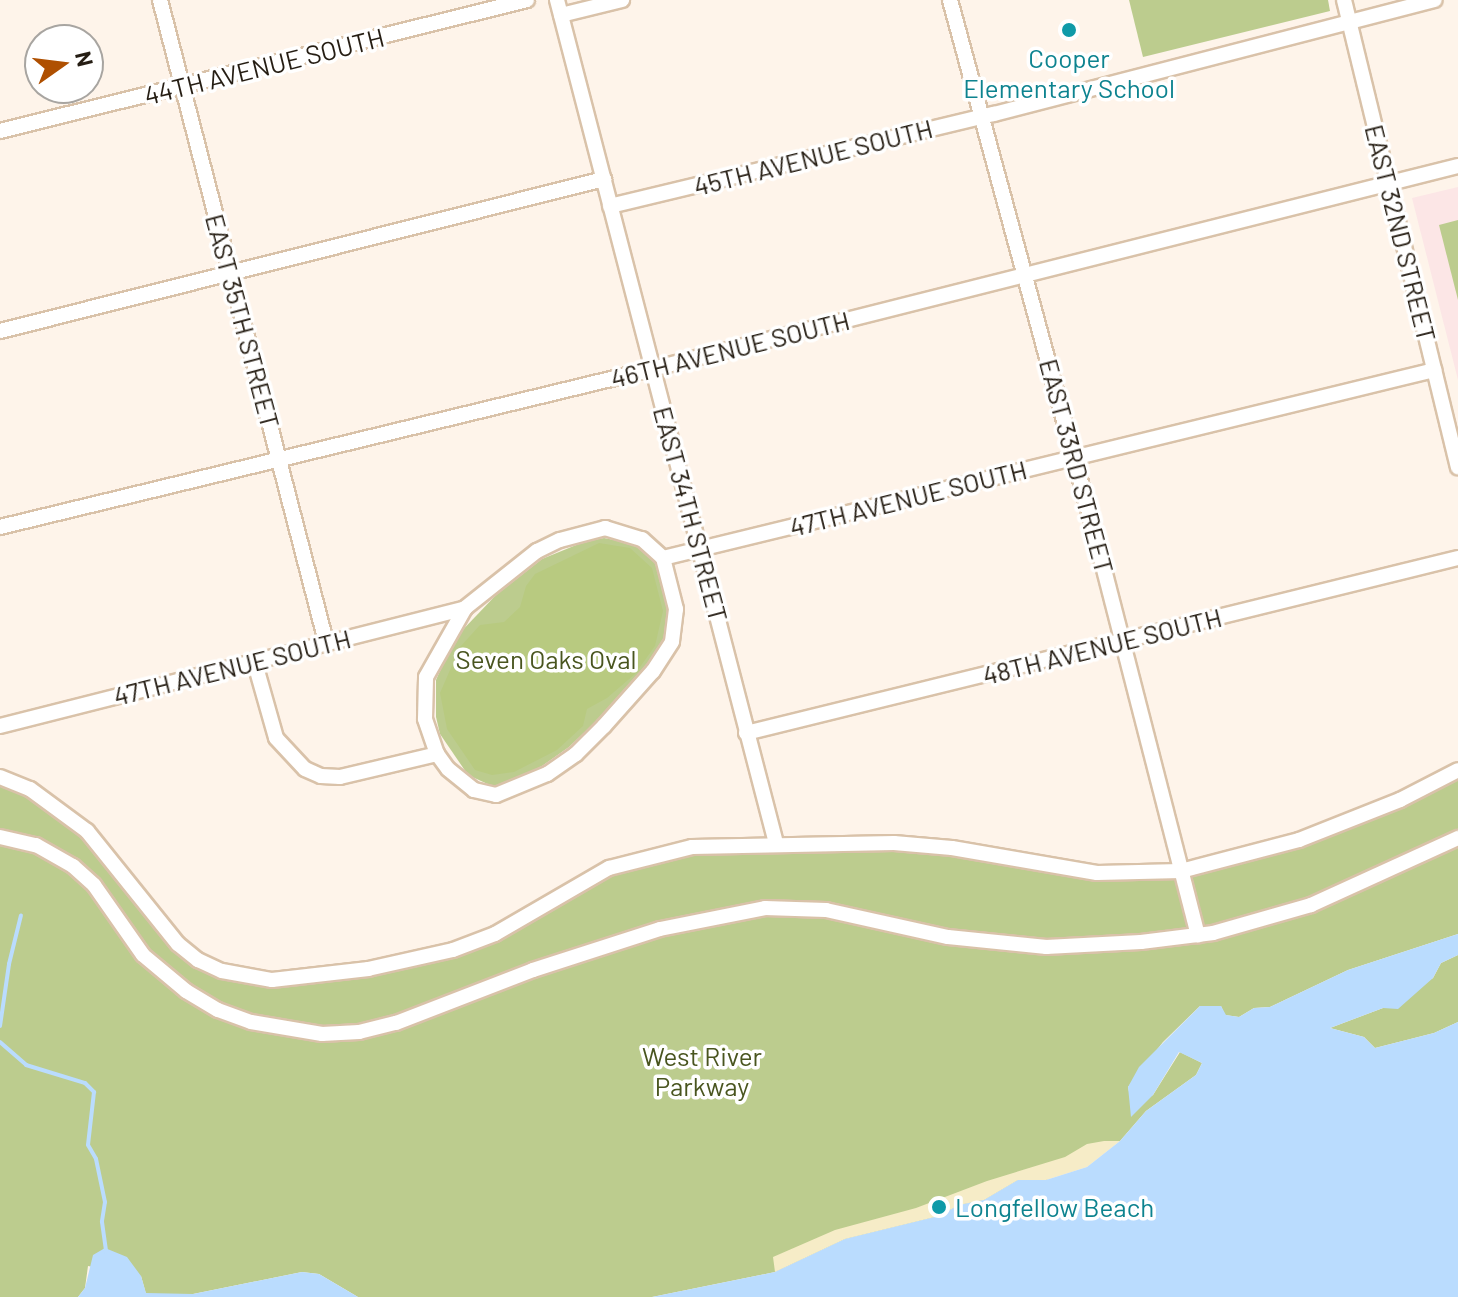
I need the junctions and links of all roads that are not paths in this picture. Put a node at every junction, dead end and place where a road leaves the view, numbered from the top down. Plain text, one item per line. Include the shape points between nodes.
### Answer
1 (160, 0) edge
2 (527, 0) edge
3 (557, 0) edge
4 (622, 0) edge
5 (950, 0) edge
6 (1344, 0) edge
7 (1434, 0) edge
8 (561, 15) junction
9 (1349, 21) junction
10 (183, 87) junction
11 (981, 117) junction
12 (0, 131) edge
13 (1458, 166) edge
14 (604, 179) junction
15 (1389, 184) junction
16 (610, 206) junction
17 (230, 275) junction
18 (1025, 276) junction
19 (0, 331) edge
20 (652, 369) junction
21 (1434, 370) junction
22 (1074, 457) junction
23 (279, 459) junction
24 (1458, 467) edge
25 (0, 527) edge
26 (700, 550) junction
27 (663, 558) junction
28 (1458, 558) edge
29 (465, 608) junction
30 (1123, 640) junction
31 (326, 642) junction
32 (254, 660) junction
33 (0, 726) edge
34 (746, 733) junction
35 (437, 754) junction
36 (1458, 770) edge
37 (0, 777) edge
38 (0, 837) edge
39 (1458, 838) edge
40 (776, 843) junction
41 (1181, 871) junction
42 (1198, 935) junction

1 - 10 street, EAST 35TH STREET
2 - 10 street, 44TH AVENUE SOUTH
3 - 8 street, EAST 34TH STREET
4 - 8 street
5 - 11 street, EAST 33RD STREET
6 - 9 street, EAST 32ND STREET
7 - 9 street, 45TH AVENUE SOUTH
8 - 14 street, EAST 34TH STREET
9 - 11 street, 45TH AVENUE SOUTH
9 - 15 street, EAST 32ND STREET
10 - 12 street, 44TH AVENUE SOUTH
10 - 17 street, EAST 35TH STREET
11 - 16 street, 45TH AVENUE SOUTH
11 - 18 street, EAST 33RD STREET
13 - 15 street, 46TH AVENUE SOUTH
14 - 16 street, EAST 34TH STREET
14 - 17 street
15 - 18 street, 46TH AVENUE SOUTH
15 - 21 street, EAST 32ND STREET
16 - 20 street, EAST 34TH STREET
17 - 19 street
17 - 23 street, EAST 35TH STREET
18 - 20 street, 46TH AVENUE SOUTH
18 - 22 street, EAST 33RD STREET
20 - 23 street, 46TH AVENUE SOUTH
20 - 26 street, EAST 34TH STREET
21 - 22 street, 47TH AVENUE SOUTH
21 - 24 street, EAST 32ND STREET
22 - 26 street, 47TH AVENUE SOUTH
22 - 30 street, EAST 33RD STREET
23 - 25 street, 46TH AVENUE SOUTH
23 - 31 street, EAST 35TH STREET
26 - 27 street, 47TH AVENUE SOUTH
26 - 34 street, EAST 34TH STREET
27 - 29 street via 632,534 605,528 585,533 537,551
27 - 35 street via 676,609 672,642 630,699 576,754 547,774 496,795 474,790
28 - 30 street, 48TH AVENUE SOUTH
29 - 31 street, 47TH AVENUE SOUTH
29 - 35 street via 426,677 425,719
30 - 34 street, 48TH AVENUE SOUTH
30 - 41 street, EAST 33RD STREET
31 - 32 street, 47TH AVENUE SOUTH
32 - 33 street, 47TH AVENUE SOUTH
32 - 35 street via 276,738 305,769 340,777
34 - 40 street, EAST 34TH STREET
36 - 41 street via 1299,840
37 - 40 street via 30,789 87,831 178,944 198,960 222,971 272,980 368,969 453,950 495,934 609,868 650,855
38 - 42 street via 36,845 73,866 94,885 143,955 186,991 218,1010 301,1033 359,1032 396,1023 660,929 765,908 826,910 948,937 1046,947
39 - 42 street via 1311,905
40 - 41 street via 894,843 1097,873
41 - 42 street, EAST 33RD STREET

